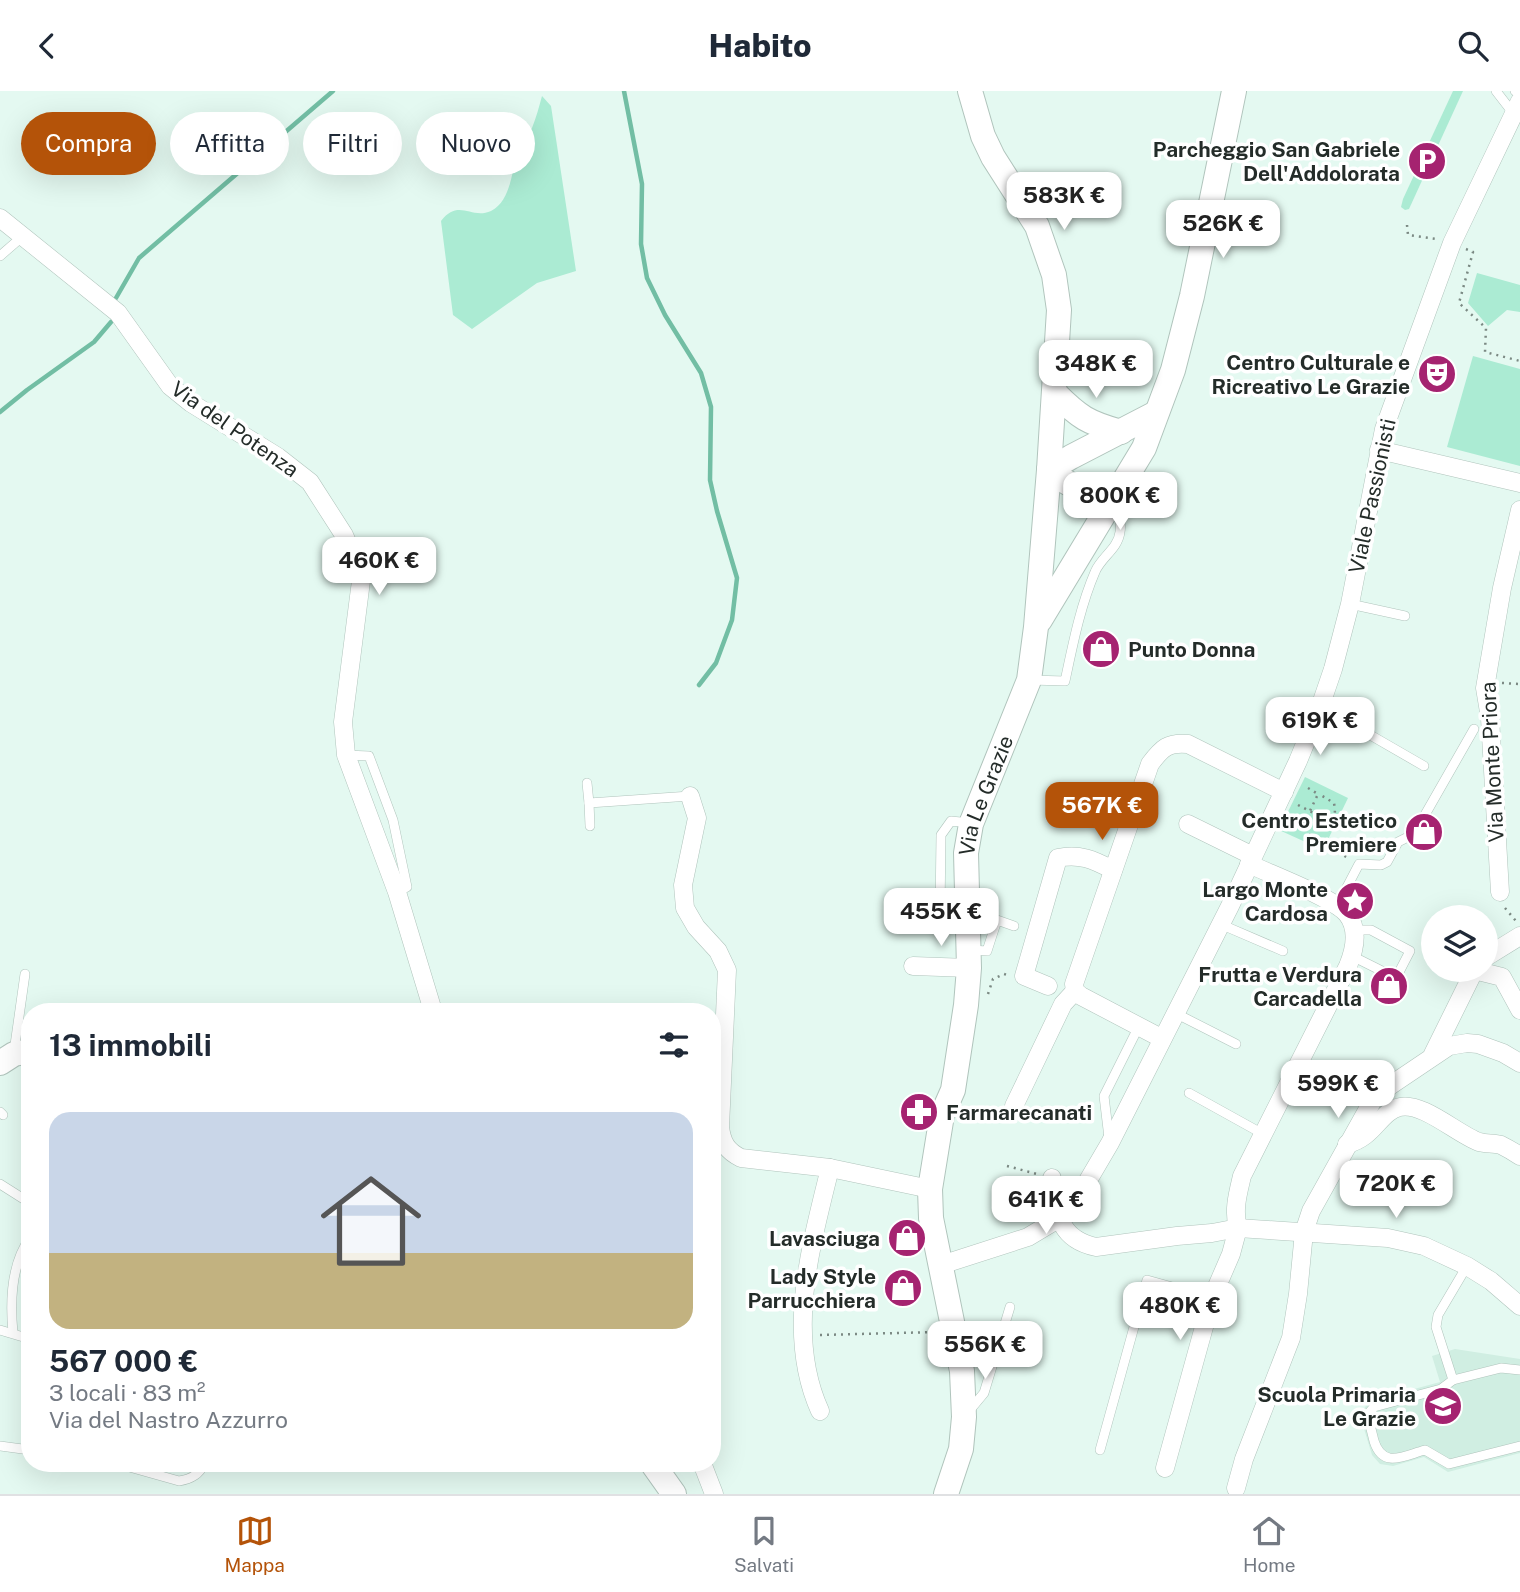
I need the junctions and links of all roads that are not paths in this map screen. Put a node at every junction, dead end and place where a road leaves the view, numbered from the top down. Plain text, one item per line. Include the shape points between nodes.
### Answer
1 (970, 91) edge
2 (1234, 91) edge
3 (1496, 91) edge
4 (1517, 107) edge
5 (0, 218) edge
6 (23, 236) junction
7 (0, 256) edge
8 (1056, 394) junction
9 (1156, 413) junction
10 (1121, 432) junction
11 (1379, 450) junction
12 (1049, 470) junction
13 (1520, 484) edge
14 (1117, 495) junction
15 (1520, 510) edge
16 (1350, 604) junction
17 (1405, 616) dead end
18 (1036, 627) junction
19 (1029, 680) junction
20 (1319, 710) junction
21 (1474, 729) dead end
22 (1424, 766) dead end
23 (587, 783) dead end
24 (1284, 792) junction
25 (690, 796) joint
26 (589, 803) junction
27 (971, 824) junction
28 (1188, 824) dead end
29 (590, 826) dead end
30 (1251, 860) junction
31 (1113, 870) junction
32 (1500, 892) road end
33 (1337, 906) junction
34 (906, 914) dead end
35 (1220, 924) junction
36 (1014, 926) dead end
37 (1354, 930) junction
38 (1520, 936) edge
39 (1498, 950) edge
40 (1283, 951) dead end
41 (1352, 956) junction
42 (969, 959) junction
43 (913, 966) dead end
44 (25, 974) dead end
45 (1498, 976) edge
46 (1468, 982) edge
47 (1048, 986) dead end
48 (1075, 991) junction
49 (21, 1003) edge
50 (431, 1003) edge
51 (21, 1007) edge
52 (1520, 1010) edge
53 (1174, 1013) junction
54 (1139, 1026) junction
55 (1161, 1038) junction
56 (1236, 1044) dead end
57 (721, 1054) edge
58 (15, 1056) edge
59 (1433, 1056) junction
60 (1520, 1063) edge
61 (1189, 1093) dead end
62 (1014, 1105) dead end
63 (1263, 1134) junction
64 (721, 1142) edge
65 (1110, 1143) junction
66 (1347, 1144) junction
67 (1520, 1156) edge
68 (830, 1168) junction
69 (1052, 1178) road end
70 (0, 1184) edge
71 (930, 1189) junction
72 (21, 1197) edge
73 (1058, 1219) junction
74 (1238, 1228) junction
75 (1304, 1231) junction
76 (21, 1254) edge
77 (941, 1265) junction
78 (1467, 1266) junction
79 (1212, 1298) junction
80 (1520, 1306) edge
81 (1010, 1307) dead end
82 (0, 1330) edge
83 (13, 1333) junction
84 (21, 1336) edge
85 (1520, 1370) edge
86 (1453, 1380) junction
87 (820, 1411) dead end
88 (964, 1417) junction
89 (0, 1446) edge
90 (1520, 1446) edge
91 (21, 1449) edge
92 (1100, 1450) dead end
93 (1165, 1468) dead end
94 (147, 1472) edge
95 (200, 1472) edge
96 (658, 1472) edge
97 (705, 1472) edge
98 (1236, 1488) dead end
99 (674, 1494) edge
100 (714, 1494) edge
101 (946, 1494) edge

1 - 8 main road, Via Le Grazie via 983,136 1037,226 1054,275 1059,310
2 - 9 main road via 1192,296 1173,370
3 - 4 lane
4 - 11 street, Viale Passionisti via 1452,243
5 - 6 street, Via del Potenza
6 - 7 lane
6 - 50 street, Via del Potenza via 118,313 170,386 310,482 344,535 361,581 344,722 346,755 397,892
8 - 10 main road via 1093,425
8 - 12 main road, Via Le Grazie
9 - 10 main road
9 - 14 main road via 1144,448
10 - 12 main road
11 - 13 street
11 - 16 street, Viale Passionisti
12 - 14 main road via 1070,486
12 - 18 main road, Via Le Grazie
14 - 18 main road
14 - 19 lane via 1120,534 1096,568 1065,681
15 - 32 street, Via Monte Priora via 1485,688
16 - 17 lane
16 - 20 street, Viale Passionisti
18 - 19 main road, Via Le Grazie
19 - 27 main road, Via Le Grazie
20 - 22 lane
20 - 24 street, Viale Passionisti
21 - 33 lane via 1413,834 1398,842 1387,862 1359,864
23 - 26 lane
24 - 30 street, Viale Passionisti
24 - 31 street via 1188,744 1161,748 1150,764
25 - 26 lane
25 - 57 street via 697,818 683,885 685,908 727,970
26 - 29 lane
27 - 34 lane via 951,821 941,835 940,913
27 - 42 main road, Via Le Grazie via 966,853
28 - 30 street
30 - 33 street
30 - 35 street, Viale Passionisti
31 - 47 street via 1088,858 1058,858 1024,976
31 - 48 street
33 - 37 street
35 - 40 lane
35 - 53 street, Viale Passionisti
36 - 42 lane via 997,920 987,951
37 - 41 street
37 - 41 lane via 1371,930 1410,951 1396,978
38 - 39 street
41 - 63 street
42 - 43 street
42 - 71 main road, Via Le Grazie via 953,1090 942,1115
44 - 49 lane
45 - 52 street
46 - 59 street
48 - 54 street
48 - 62 street via 1063,1004
51 - 58 lane
53 - 55 street, Viale Passionisti
53 - 56 lane
54 - 55 street
54 - 65 lane via 1104,1096
55 - 65 street, Viale Passionisti
59 - 60 street via 1449,1046 1467,1043
59 - 66 street via 1373,1100
61 - 63 lane
63 - 74 street via 1242,1176 1236,1201
64 - 68 street via 741,1158
65 - 73 street, Viale Passionisti via 1076,1201
66 - 67 street via 1368,1135 1390,1112 1413,1107 1479,1142 1500,1145
66 - 75 street
68 - 71 street
68 - 87 street via 810,1255 802,1335 811,1390
69 - 73 street
70 - 72 lane
71 - 77 main road, Via Le Grazie
73 - 74 street via 1071,1237 1096,1247
73 - 77 street, Viale Passionisti via 1028,1237
74 - 75 street
74 - 79 street
75 - 78 street via 1388,1238 1424,1246
75 - 98 street via 1291,1338
76 - 83 lane via 12,1292
77 - 88 main road, Via Le Grazie via 962,1371
78 - 80 street
78 - 86 lane via 1438,1314 1436,1327
79 - 92 lane via 1147,1280
79 - 93 street
81 - 88 lane via 984,1393
82 - 83 lane
83 - 84 lane
85 - 86 lane via 1500,1368
86 - 90 lane via 1441,1389 1374,1407 1368,1421 1377,1452 1393,1459 1424,1450 1449,1464
88 - 101 main road, Via Le Grazie via 961,1449
89 - 91 lane
94 - 95 lane via 179,1481
96 - 99 main road
97 - 100 street

